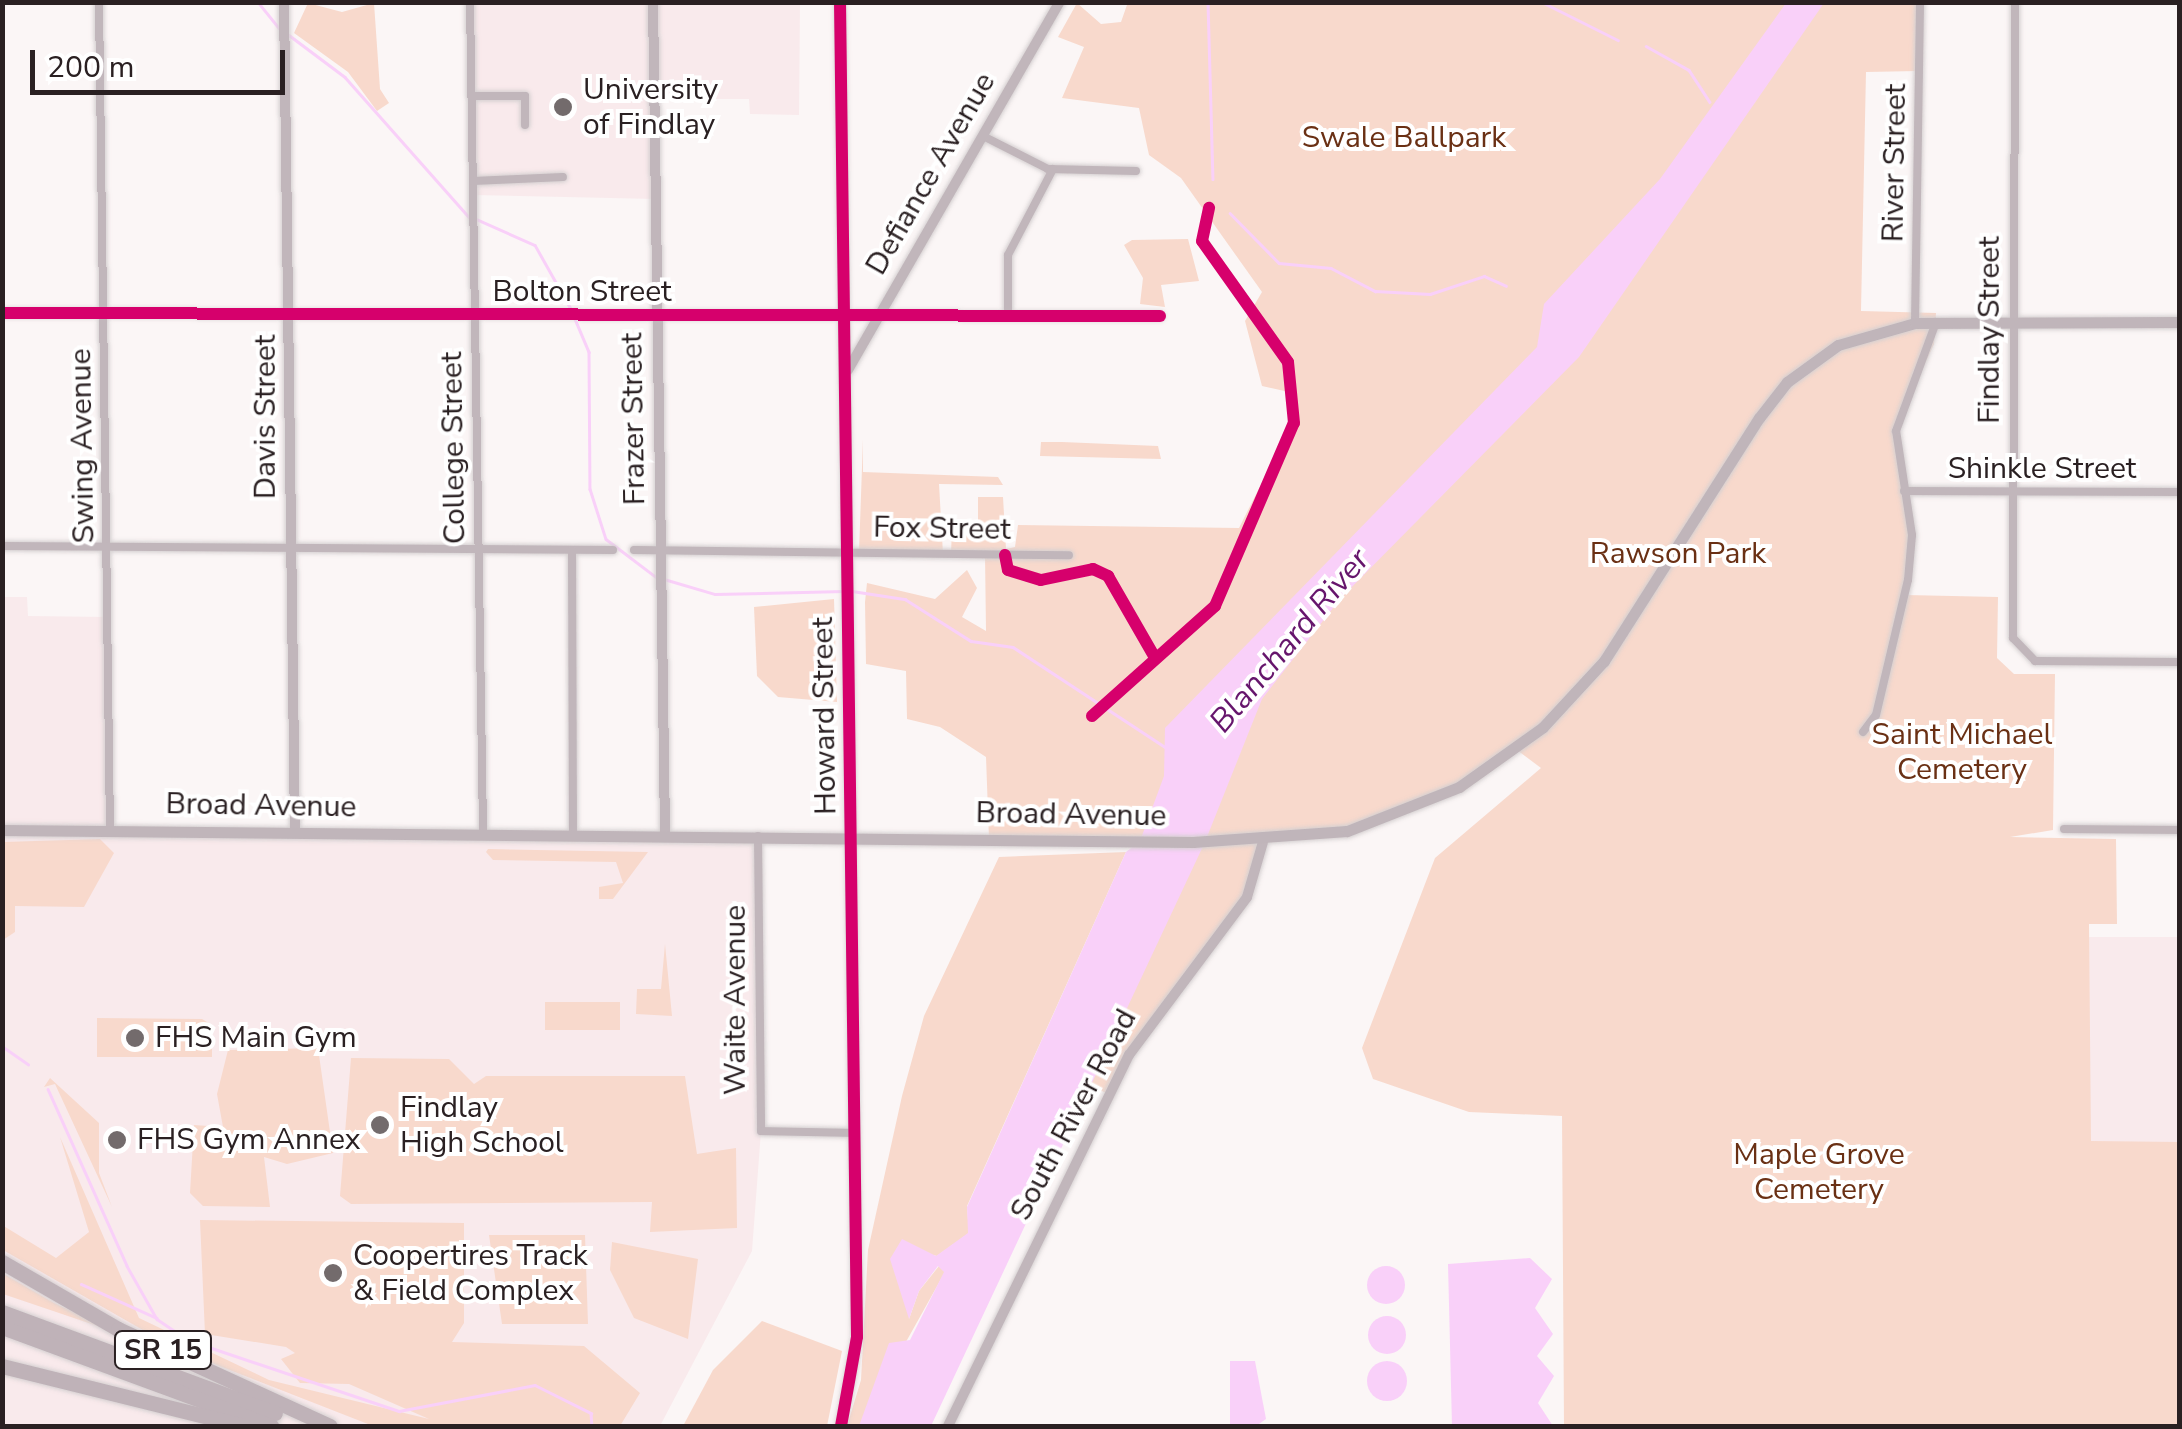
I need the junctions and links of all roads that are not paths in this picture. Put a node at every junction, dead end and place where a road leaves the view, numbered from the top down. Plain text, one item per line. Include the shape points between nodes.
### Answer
1 (99, 2) edge
2 (284, 2) edge
3 (470, 2) edge
4 (653, 2) edge
5 (840, 2) edge
6 (1060, 2) edge
7 (1920, 2) edge
8 (2015, 2) edge
9 (472, 96) junction
10 (525, 124) dead end
11 (984, 136) junction
12 (1053, 169) junction
13 (1136, 171) dead end
14 (564, 178) dead end
15 (473, 181) junction
16 (2, 313) edge
17 (104, 314) junction
18 (290, 315) junction
19 (1008, 315) junction
20 (1160, 316) dead end
21 (474, 317) junction
22 (658, 318) junction
23 (846, 319) junction
24 (876, 319) junction
25 (1936, 322) junction
26 (2012, 322) junction
27 (2180, 322) edge
28 (1915, 323) junction
29 (847, 372) junction
30 (1904, 491) junction
31 (2011, 491) junction
32 (2180, 492) edge
33 (2, 546) edge
34 (107, 547) junction
35 (292, 549) junction
36 (478, 549) junction
37 (572, 550) junction
38 (613, 550) dead end
39 (634, 550) dead end
40 (662, 550) junction
41 (849, 552) junction
42 (1069, 555) dead end
43 (2180, 662) edge
44 (1862, 732) dead end
45 (2, 830) edge
46 (110, 830) junction
47 (2064, 830) dead end
48 (2180, 830) edge
49 (295, 832) junction
50 (483, 833) junction
51 (573, 834) junction
52 (665, 835) junction
53 (758, 836) junction
54 (852, 837) junction
55 (1263, 842) junction
56 (854, 1133) junction
57 (2, 1262) edge
58 (2, 1312) edge
59 (2, 1327) edge
60 (2, 1366) edge
61 (245, 1426) edge
62 (271, 1426) edge
63 (311, 1426) edge
64 (330, 1426) edge
65 (842, 1426) edge
66 (948, 1426) edge

1 - 17 street, Swing Avenue
2 - 18 street, Davis Street
3 - 9 street, College Street
4 - 22 street, Frazer Street
5 - 23 street, Howard Street
6 - 11 street, Defiance Avenue
7 - 28 street, River Street
8 - 26 street, Findlay Street
9 - 10 street via 525,96
9 - 15 street, College Street
11 - 12 street
11 - 24 street, Defiance Avenue
12 - 13 street
12 - 19 street via 1008,255
14 - 15 street
15 - 21 street, College Street
16 - 17 street, Bolton Street
17 - 18 street, Bolton Street
17 - 34 street, Swing Avenue
18 - 21 street, Bolton Street
18 - 35 street, Davis Street
19 - 20 street, Bolton Street
19 - 24 street, Bolton Street
21 - 22 street, Bolton Street
21 - 36 street, College Street
22 - 23 street, Bolton Street
22 - 40 street, Frazer Street
23 - 24 street, Bolton Street
23 - 29 street, Howard Street
24 - 29 street, Defiance Avenue
25 - 26 main road, Broad Avenue
25 - 28 main road, Broad Avenue
25 - 30 street via 1896,431
26 - 27 main road, Broad Avenue
26 - 31 street, Findlay Street
28 - 55 main road, Broad Avenue via 1850,339 1787,382 1604,661 1517,750 1389,818
29 - 41 street, Howard Street
30 - 31 street, Shinkle Street
30 - 44 street via 1906,595 1876,715
31 - 32 street, Shinkle Street
31 - 43 street, Findlay Street via 2012,631 2024,655
33 - 34 street
34 - 35 street
34 - 46 street, Swing Avenue
35 - 36 street
35 - 49 street, Davis Street
36 - 37 street
36 - 50 street, College Street
37 - 38 street
37 - 51 street
39 - 40 street, Fox Street
40 - 41 street, Fox Street
40 - 52 street, Frazer Street
41 - 42 street, Fox Street
41 - 54 street, Howard Street
45 - 46 main road, Broad Avenue
46 - 49 main road, Broad Avenue
47 - 48 street
49 - 50 main road, Broad Avenue
50 - 51 main road, Broad Avenue
51 - 52 main road, Broad Avenue
52 - 53 main road, Broad Avenue
53 - 54 main road, Broad Avenue
53 - 56 street, Waite Avenue via 761,1131
54 - 55 main road, Broad Avenue
54 - 56 street, Howard Street
55 - 66 street, South River Road via 1247,897 1129,1054
56 - 65 street, Howard Street via 857,1337
57 - 64 highway, SR 15 via 118,1329
58 - 63 highway
59 - 62 highway
60 - 61 highway, SR 15

